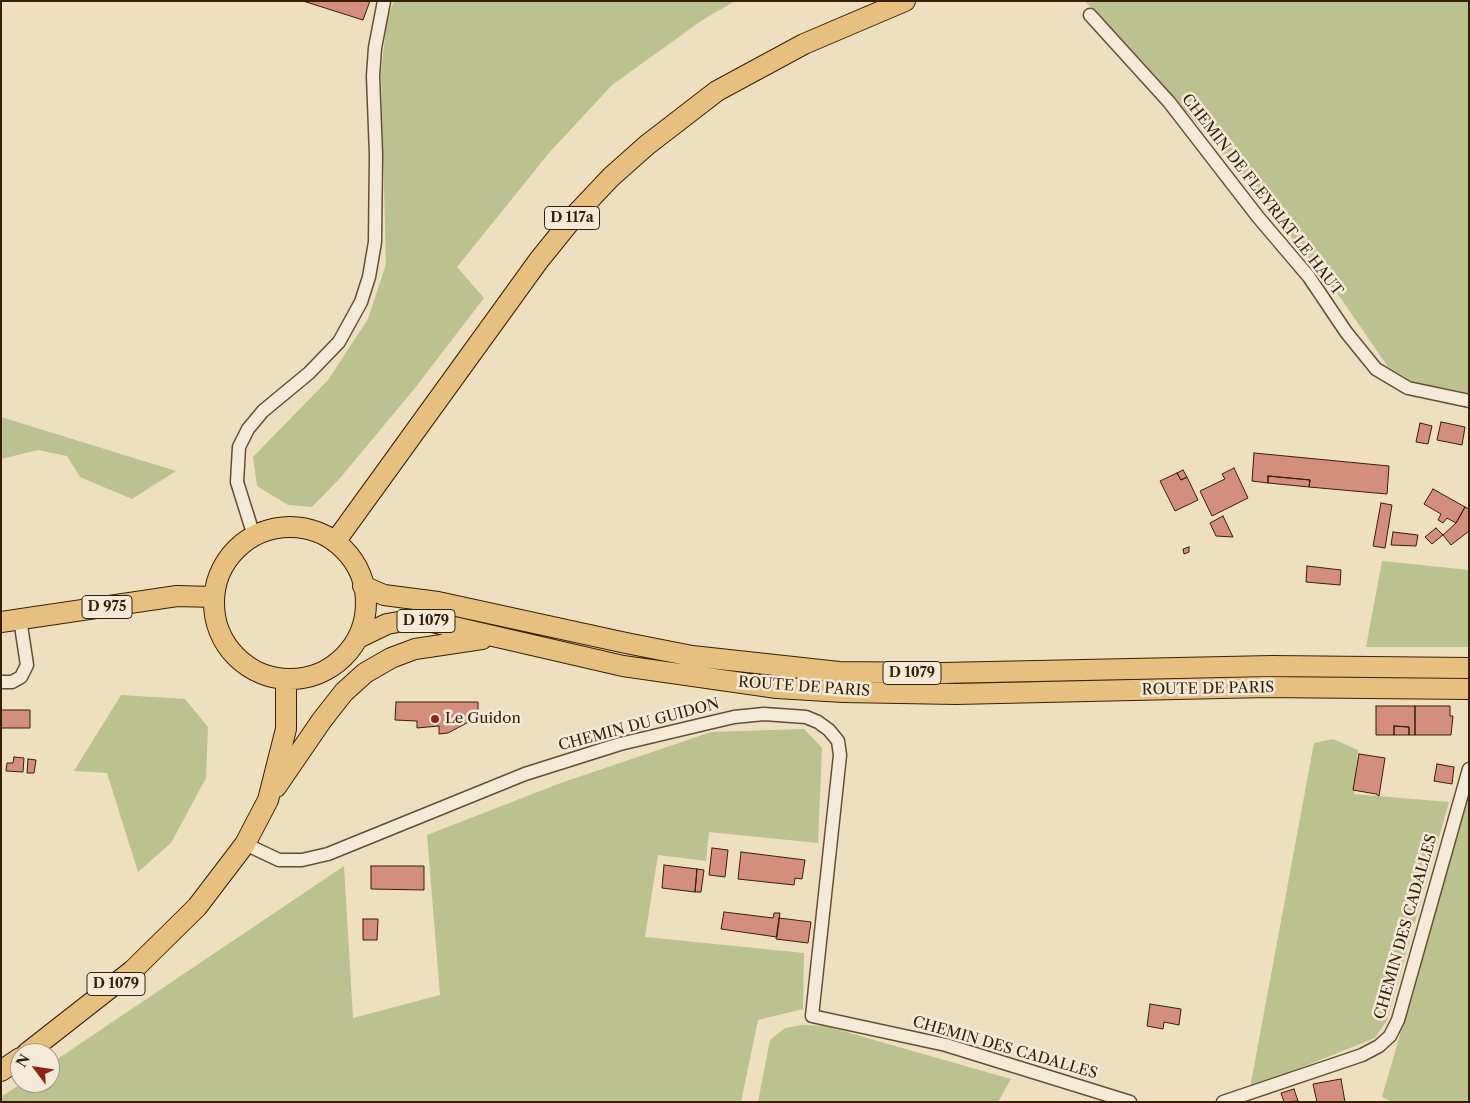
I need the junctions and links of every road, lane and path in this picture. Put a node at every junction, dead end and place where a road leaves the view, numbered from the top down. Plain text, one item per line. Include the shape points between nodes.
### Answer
1 (384, 1) edge
2 (904, 1) edge
3 (1090, 15) dead end
4 (1469, 401) edge
5 (254, 536) junction
6 (335, 542) junction
7 (363, 586) junction
8 (214, 597) junction
9 (11, 620) edge
10 (358, 638) junction
11 (496, 638) junction
12 (1469, 668) edge
13 (286, 680) junction
14 (1, 682) edge
15 (1469, 689) edge
16 (1469, 768) edge
17 (268, 800) junction
18 (245, 844) junction
19 (812, 1016) joint
20 (40, 1043) edge
21 (1130, 1102) edge
22 (1223, 1102) edge

1 - 5 street via 373,76 375,242 369,277 361,302 338,342 309,373 263,411 248,429 239,448 237,482
2 - 6 main road, D 117a via 804,44 724,87 679,119 611,177 577,212 539,260
3 - 4 street, CHEMIN DE FLEYRIAT LE HAUT via 1169,102 1258,218 1309,277 1376,369 1408,388
5 - 6 main road via 269,530 301,528
5 - 8 main road via 222,568
6 - 7 main road via 356,565
7 - 10 main road via 366,601
7 - 12 main road, ROUTE DE PARIS / D 1079 via 384,595 438,602 673,652 839,672 1272,666
8 - 9 main road, D 975 via 178,596
8 - 13 main road via 221,637 232,654 247,667
9 - 14 street via 27,666 21,677 12,682
10 - 11 main road, ROUTE DE PARIS / D 1079 via 387,624 404,621 428,621
10 - 13 main road via 327,670 307,678
11 - 15 main road, ROUTE DE PARIS / D 1079 via 623,666 777,688 843,692 956,694 1266,687
11 - 17 main road via 415,649 391,658 365,674 344,692 322,720
13 - 17 main road, D 1079 via 286,729
16 - 22 street, CHEMIN DES CADALLES via 1398,1020 1390,1036 1362,1055
17 - 18 main road, D 1079
18 - 19 street, CHEMIN DU GUIDON via 279,860 302,860 328,854 524,774 620,744 734,717 764,714 806,717 829,730 838,741 840,755
18 - 20 main road, D 1079 via 197,907 133,970
19 - 21 street, CHEMIN DES CADALLES via 946,1045

